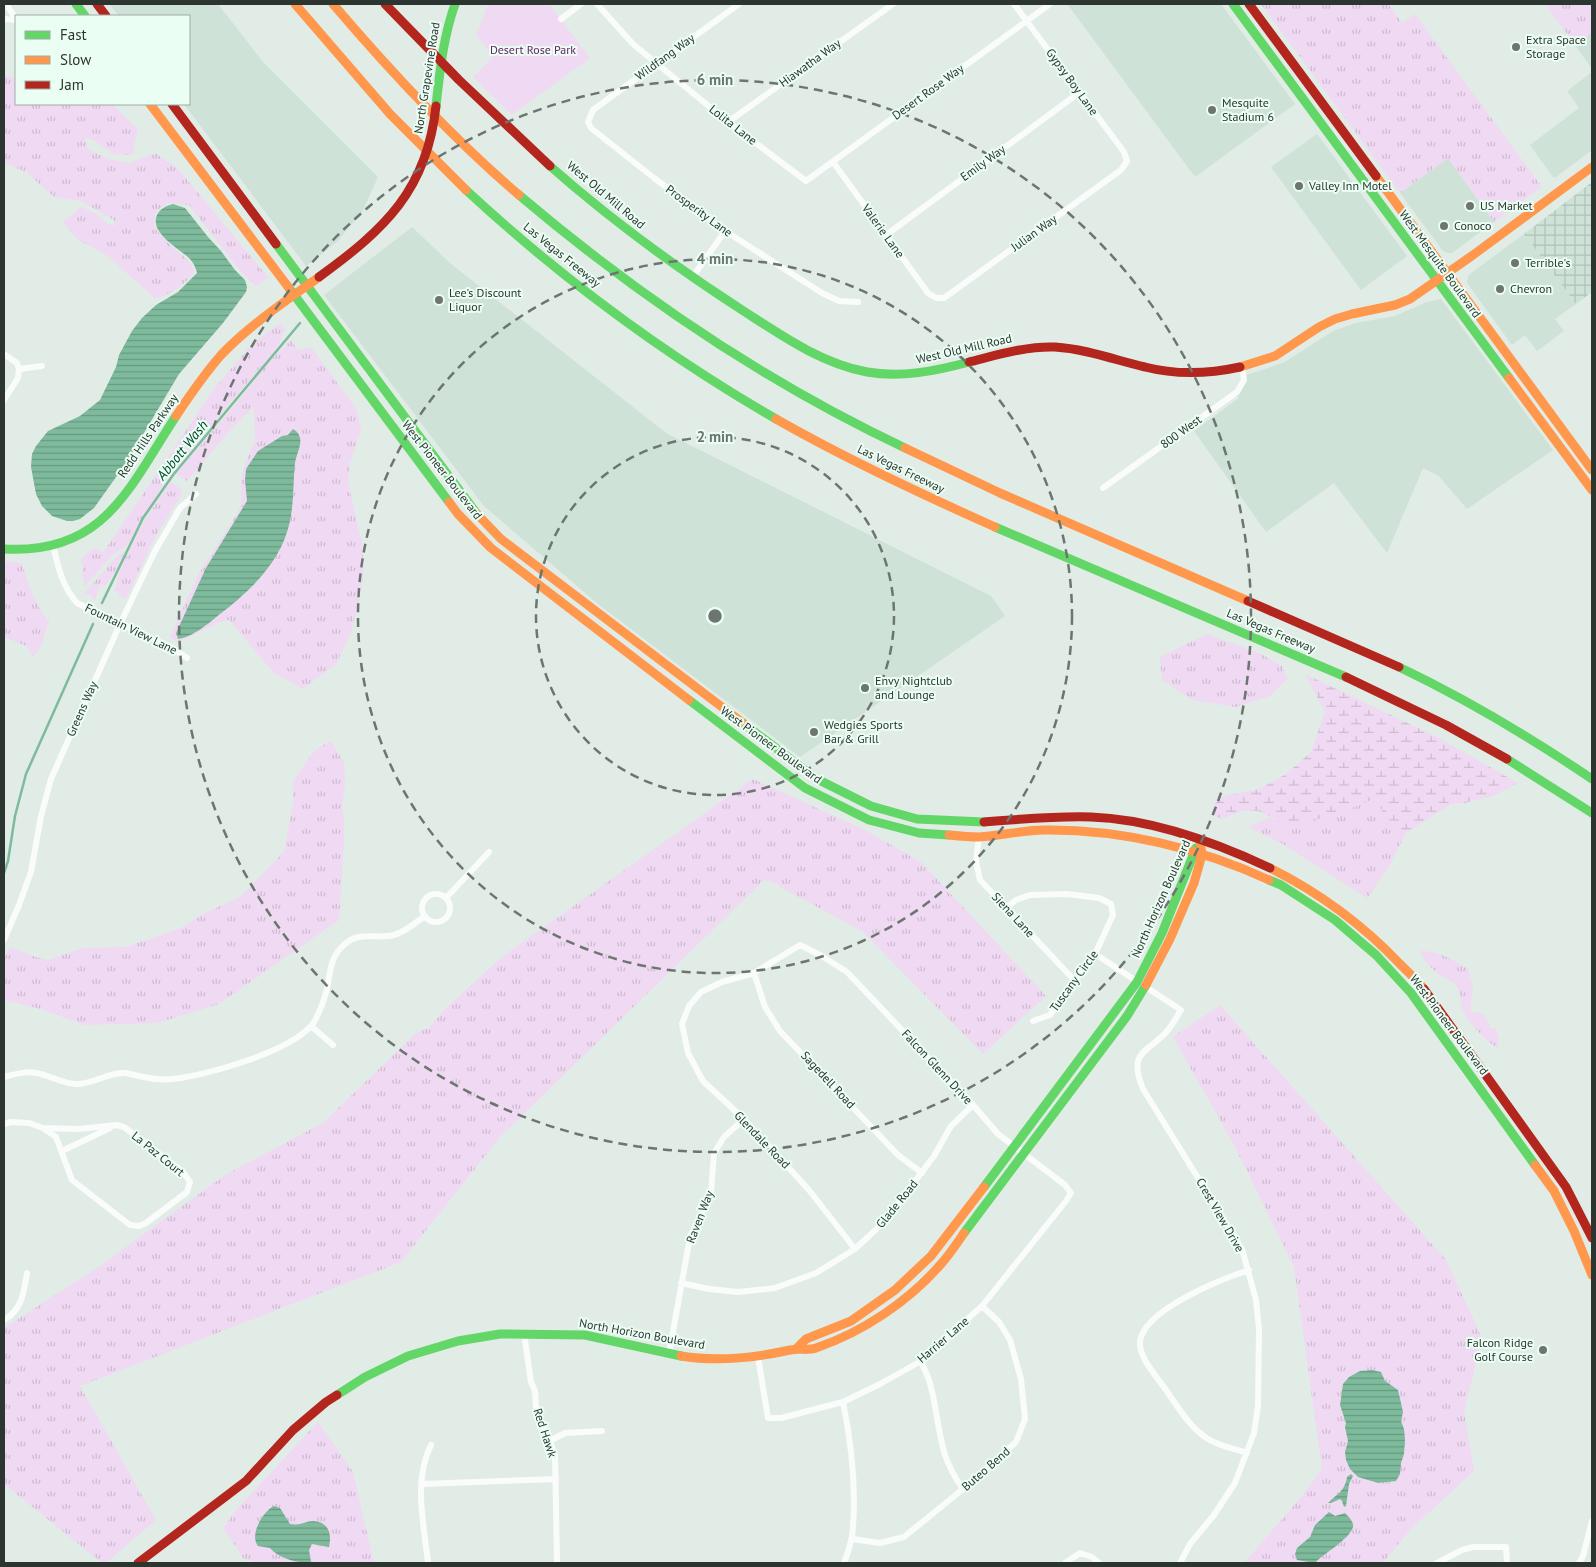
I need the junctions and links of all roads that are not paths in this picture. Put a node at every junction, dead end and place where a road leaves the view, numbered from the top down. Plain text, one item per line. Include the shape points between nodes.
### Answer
1 (6, 4) edge
2 (76, 4) edge
3 (97, 4) edge
4 (295, 4) edge
5 (334, 4) edge
6 (385, 4) edge
7 (455, 4) edge
8 (581, 4) edge
9 (597, 4) edge
10 (738, 4) edge
11 (893, 4) edge
12 (1014, 4) edge
13 (1050, 4) edge
14 (1233, 4) edge
15 (1248, 4) edge
16 (84, 15) edge
17 (105, 15) edge
18 (15, 18) edge
19 (561, 19) dead end
20 (1027, 20) junction
21 (656, 64) junction
22 (1080, 92) junction
23 (151, 105) edge
24 (173, 105) edge
25 (593, 110) joint
26 (728, 122) junction
27 (1126, 161) joint
28 (833, 162) junction
29 (1592, 167) edge
30 (806, 181) joint
31 (725, 230) junction
32 (886, 234) junction
33 (1443, 277) junction
34 (692, 278) junction
35 (306, 285) junction
36 (292, 296) junction
37 (936, 298) joint
38 (858, 302) dead end
39 (4, 354) edge
40 (42, 366) dead end
41 (1242, 367) junction
42 (20, 369) junction
43 (4, 400) edge
44 (1592, 470) edge
45 (1104, 488) dead end
46 (1592, 490) edge
47 (196, 494) dead end
48 (53, 545) junction
49 (4, 549) edge
50 (120, 624) junction
51 (187, 658) dead end
52 (1592, 779) edge
53 (1592, 813) edge
54 (979, 837) junction
55 (1200, 841) junction
56 (489, 852) dead end
57 (1198, 854) junction
58 (446, 898) junction
59 (1006, 908) junction
60 (425, 916) junction
61 (4, 940) edge
62 (1095, 954) junction
63 (754, 973) junction
64 (1076, 982) junction
65 (1137, 982) junction
66 (1145, 987) junction
67 (1033, 1021) dead end
68 (311, 1026) junction
69 (333, 1045) dead end
70 (4, 1077) edge
71 (973, 1105) junction
72 (744, 1119) junction
73 (4, 1124) edge
74 (116, 1125) junction
75 (43, 1128) junction
76 (1015, 1148) junction
77 (62, 1151) junction
78 (1023, 1154) junction
79 (922, 1173) junction
80 (1071, 1193) joint
81 (1592, 1238) edge
82 (855, 1249) junction
83 (1249, 1270) junction
84 (28, 1273) dead end
85 (1592, 1275) edge
86 (681, 1283) junction
87 (982, 1306) junction
88 (4, 1320) edge
89 (524, 1333) junction
90 (797, 1348) junction
91 (668, 1354) junction
92 (758, 1357) junction
93 (922, 1362) junction
94 (843, 1402) junction
95 (602, 1431) dead end
96 (550, 1441) junction
97 (431, 1445) dead end
98 (1247, 1453) junction
99 (556, 1479) junction
100 (420, 1484) junction
101 (963, 1489) junction
102 (1592, 1521) edge
103 (852, 1539) junction
104 (138, 1563) edge
105 (428, 1563) edge
106 (557, 1563) edge
107 (844, 1563) edge
108 (1065, 1563) edge
109 (1099, 1563) edge
110 (1180, 1563) edge
111 (1437, 1563) edge
112 (1507, 1563) edge
113 (1579, 1563) edge

1 - 18 street
2 - 16 main road
3 - 17 main road
4 - 53 main road, Las Vegas Freeway via 382,105 452,177 518,237 664,349 742,398 826,446 929,498 1393,698 1451,727
5 - 52 main road, Las Vegas Freeway via 399,79 457,138 542,215 606,266 759,370 840,416 943,466 1386,661 1468,702
6 - 34 main road, West Old Mill Road via 588,200
7 - 35 main road, North Grapevine Road via 448,20 440,63 434,127 416,180 395,211 371,236
8 - 19 street
9 - 21 street, Lolita Lane
10 - 21 street, Wildfang Way
11 - 26 street, Hiawatha Way
12 - 20 street, Gypsy Boy Lane
13 - 20 street, Desert Rose Way
14 - 33 main road, West Mesquite Boulevard
15 - 33 main road, West Mesquite Boulevard
20 - 22 street, Gypsy Boy Lane
20 - 28 street, Desert Rose Way
21 - 25 street, Wildfang Way
21 - 26 street, Lolita Lane
22 - 27 street, Gypsy Boy Lane via 1124,152
22 - 32 street, Emily Way
23 - 36 main road, West Pioneer Boulevard
24 - 35 main road, West Pioneer Boulevard
25 - 31 street, Prosperity Lane via 588,122 591,128
26 - 30 street, Lolita Lane
27 - 37 street, Julian Way via 1121,170 944,298
28 - 30 street, Desert Rose Way
28 - 32 street, Valerie Lane
29 - 33 main road, West Old Mill Road
31 - 34 street
31 - 38 street, Prosperity Lane via 822,294 839,301
32 - 37 street, Valerie Lane via 928,293
33 - 41 main road, West Old Mill Road via 1404,302 1334,319 1276,355
33 - 44 main road, West Mesquite Boulevard
33 - 46 main road, West Mesquite Boulevard
34 - 41 main road, West Old Mill Road via 791,342 818,356 869,372 915,374 995,354 1053,347 1077,349 1169,373 1201,373
35 - 36 main road, Redd Hills Parkway
35 - 55 main road, West Pioneer Boulevard via 471,508 502,539 815,778 871,806 917,819 976,823 1041,817 1093,817 1157,826
36 - 48 main road, Redd Hills Parkway via 236,341 200,382 116,507 90,530
36 - 54 main road, West Pioneer Boulevard via 458,514 491,548 805,788 869,820 919,833
39 - 42 street
40 - 42 street
41 - 45 street, 800 West via 1244,380 1237,392
42 - 43 street
47 - 50 street, Greens Way via 180,508
48 - 49 main road, Redd Hills Parkway via 22,551
48 - 50 street, Fountain View Lane via 60,574 72,598 87,609
50 - 51 street, Fountain View Lane
50 - 61 street, Greens Way via 51,779 31,872
54 - 57 main road, West Pioneer Boulevard via 1043,830 1088,832 1149,840
54 - 59 street, Siena Lane via 976,861 980,880
55 - 57 main road, North Horizon Boulevard
55 - 81 main road, West Pioneer Boulevard via 1242,855 1288,876 1345,914 1384,947 1420,984 1566,1187
56 - 58 street
57 - 65 main road, North Horizon Boulevard
57 - 66 main road, North Horizon Boulevard via 1191,891
57 - 85 main road, West Pioneer Boulevard via 1237,865 1280,885 1335,920 1376,955 1411,993 1554,1191
58 - 60 street via 438,894 425,899 422,908
58 - 60 street via 450,911 445,919 432,922
59 - 62 street, Tuscany Circle via 1030,895 1067,894 1099,898 1111,904 1114,915
59 - 64 street, Siena Lane
60 - 68 street via 389,936 360,936 346,942 330,966 327,992
62 - 64 street, Tuscany Circle
62 - 65 street, Crest View Drive
63 - 71 street, Falcon Glenn Drive via 800,945 820,955 847,972
63 - 72 street, Glendale Road via 701,992 689,1006 682,1024 688,1053 703,1081
63 - 79 street, Sagedell Road via 765,1007 780,1031 898,1155
64 - 67 street, Tuscany Circle via 1050,1015
65 - 66 street, Crest View Drive
65 - 76 main road, North Horizon Boulevard
66 - 78 main road, North Horizon Boulevard via 1127,1016
66 - 83 street, Crest View Drive via 1181,1010 1168,1031 1146,1048 1137,1061 1137,1075 1230,1227
68 - 69 street
68 - 70 street via 277,1048 233,1065 180,1078 158,1079 124,1073 77,1084 24,1072
71 - 76 street, Falcon Glenn Drive
71 - 79 street, Glade Road via 951,1126
72 - 82 street, Glendale Road via 809,1190
72 - 86 street, Raven Way via 714,1153 711,1193 690,1237
73 - 75 street via 29,1123
74 - 75 street
74 - 77 street
74 - 77 street, La Paz Court via 124,1127 183,1172 190,1182 188,1192 146,1223 130,1225 72,1180
75 - 77 street via 56,1137
76 - 78 street, Falcon Glenn Drive
76 - 90 main road, North Horizon Boulevard via 931,1256 895,1290 851,1321 806,1339
78 - 80 street, Falcon Glenn Drive
78 - 90 main road, North Horizon Boulevard via 941,1264 904,1299 857,1330 814,1349
79 - 82 street, Glade Road via 886,1221
80 - 87 street, Harrier Lane
82 - 86 street, Glade Road via 816,1273 775,1288 738,1292
83 - 98 street, Crest View Drive via 1259,1329 1258,1406
83 - 98 street via 1190,1294 1164,1311 1146,1328 1140,1341 1144,1358 1194,1429 1208,1440
84 - 88 street via 19,1307
86 - 91 street, Raven Way
87 - 93 street, Harrier Lane
87 - 101 street, Buteo Bend via 999,1322 1010,1340 1021,1379 1026,1419 1016,1442
89 - 91 main road, North Horizon Boulevard via 585,1335
89 - 96 street, Red Hawk via 536,1407
89 - 104 main road, North Horizon Boulevard via 458,1341 408,1356 364,1377 326,1402 293,1430 246,1481
90 - 92 main road, North Horizon Boulevard
91 - 92 main road, North Horizon Boulevard via 699,1359
92 - 94 street, Harrier Lane via 768,1418 782,1418
93 - 94 street, Harrier Lane
93 - 101 street via 931,1386 942,1447 952,1474
94 - 103 street via 854,1486
95 - 96 street via 565,1432
96 - 99 street, Red Hawk via 555,1455
97 - 100 street
98 - 110 street, Crest View Drive via 1235,1483 1190,1544
99 - 100 street
99 - 106 street, Red Hawk
100 - 105 street
101 - 103 street, Buteo Bend via 904,1537 880,1543
102 - 113 street
103 - 107 street
108 - 109 street via 1080,1553
111 - 112 street via 1473,1547 1506,1547

